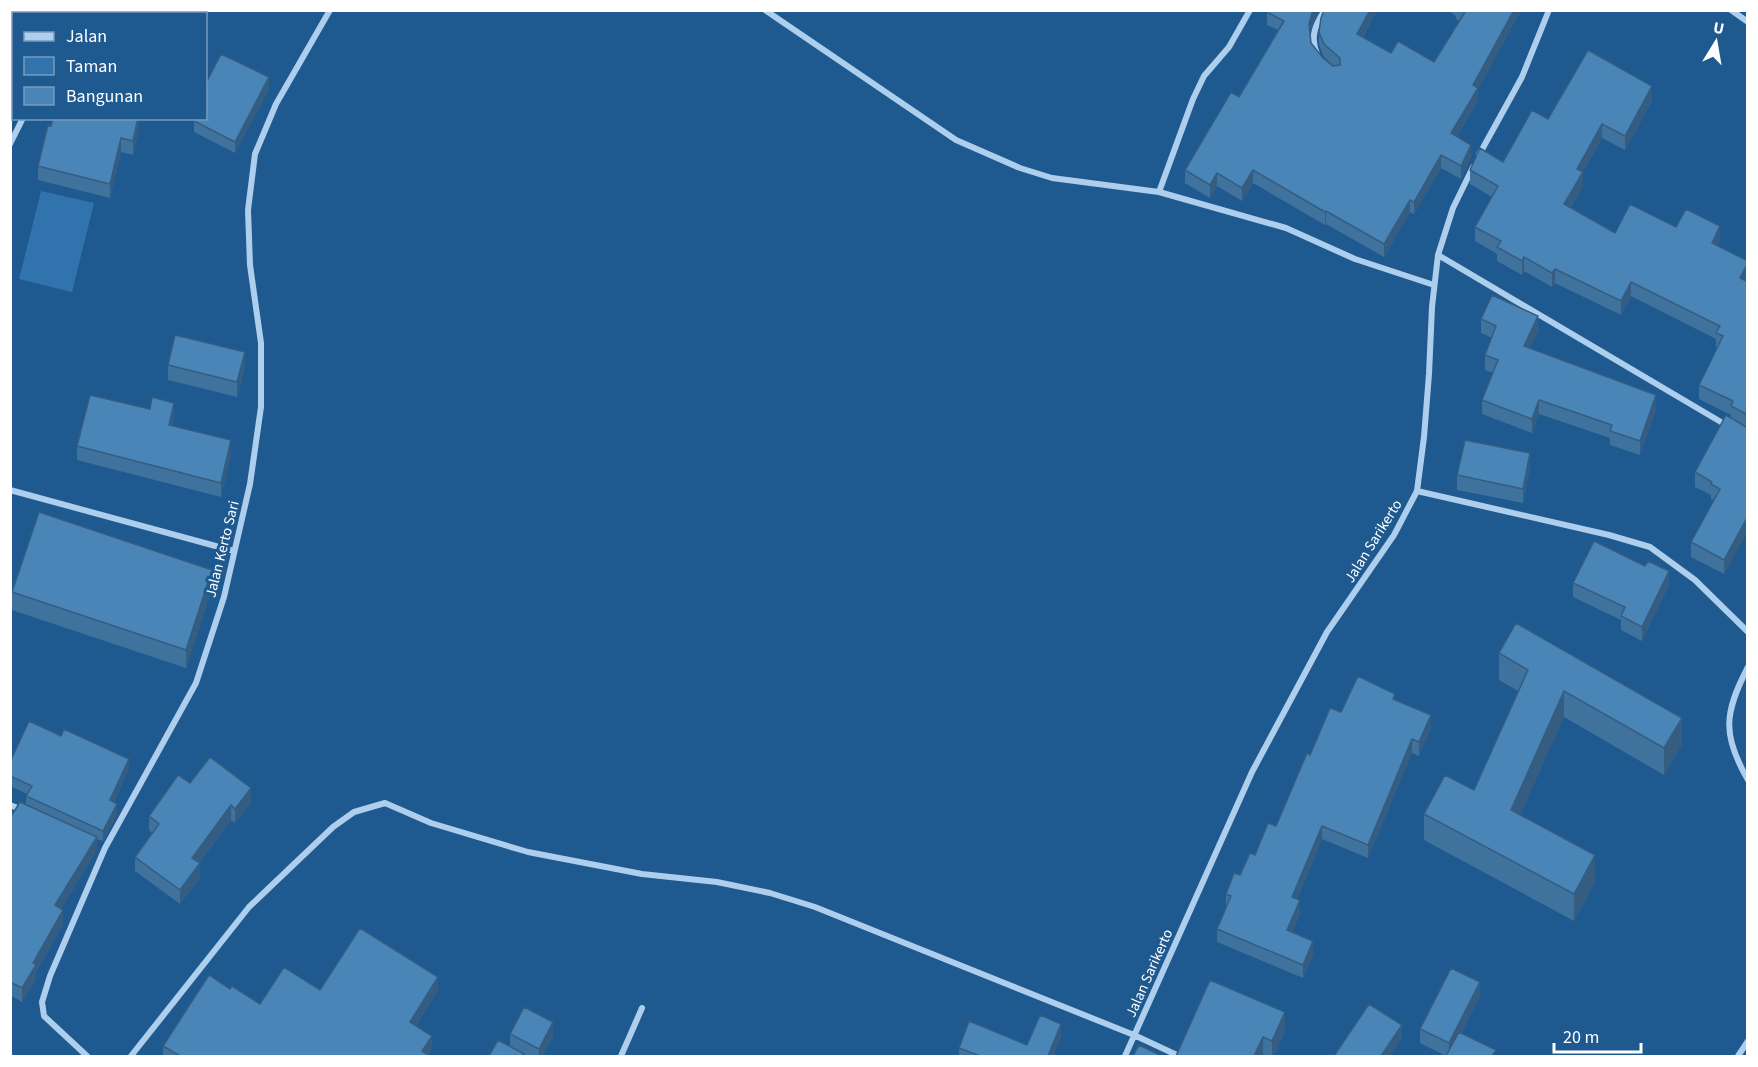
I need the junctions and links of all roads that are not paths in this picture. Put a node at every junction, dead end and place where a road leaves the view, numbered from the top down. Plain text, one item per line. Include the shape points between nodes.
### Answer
1 (330, 10) edge
2 (765, 10) edge
3 (1250, 10) edge
4 (1325, 10) edge
5 (1549, 10) edge
6 (1731, 10) edge
7 (1748, 21) edge
8 (1319, 58) edge
9 (22, 120) edge
10 (10, 144) edge
11 (1159, 192) junction
12 (1438, 255) junction
13 (1434, 285) junction
14 (1733, 429) edge
15 (10, 490) edge
16 (1418, 491) junction
17 (234, 551) junction
18 (1748, 632) edge
19 (1748, 667) edge
20 (1748, 780) edge
21 (10, 805) edge
22 (33, 815) edge
23 (94, 844) edge
24 (105, 848) junction
25 (642, 1008) dead end
26 (1134, 1035) junction
27 (1748, 1041) edge
28 (87, 1056) edge
29 (131, 1056) edge
30 (621, 1056) edge
31 (1125, 1056) edge
32 (1179, 1056) edge
33 (1738, 1056) edge

1 - 17 street, Jalan Kerto Sari via 276,104 255,154 248,210 250,265 261,342 261,407 250,484
2 - 11 street via 956,140 1052,178
3 - 11 street via 1192,99
4 - 8 street via 1312,43
5 - 12 street, Jalan Sarikerto via 1522,77 1453,208
6 - 7 street
9 - 10 street
11 - 13 street via 1286,228 1355,259
12 - 13 street, Jalan Sarikerto
12 - 14 street
13 - 16 street, Jalan Sarikerto
15 - 17 street
16 - 18 street via 1650,547 1695,579
16 - 26 street, Jalan Sarikerto via 1394,535 1327,632 1252,772
17 - 24 street, Jalan Kerto Sari via 224,597 196,683
19 - 20 street via 1734,696 1728,729 1735,758
21 - 22 street
23 - 24 street
24 - 28 street, Jalan Kerto Sari via 42,1002 44,1016
25 - 30 street
26 - 29 street via 815,907 770,893 528,852 431,823 385,802 354,812 333,827 249,907
26 - 31 street, Jalan Sarikerto
26 - 32 street
27 - 33 street

